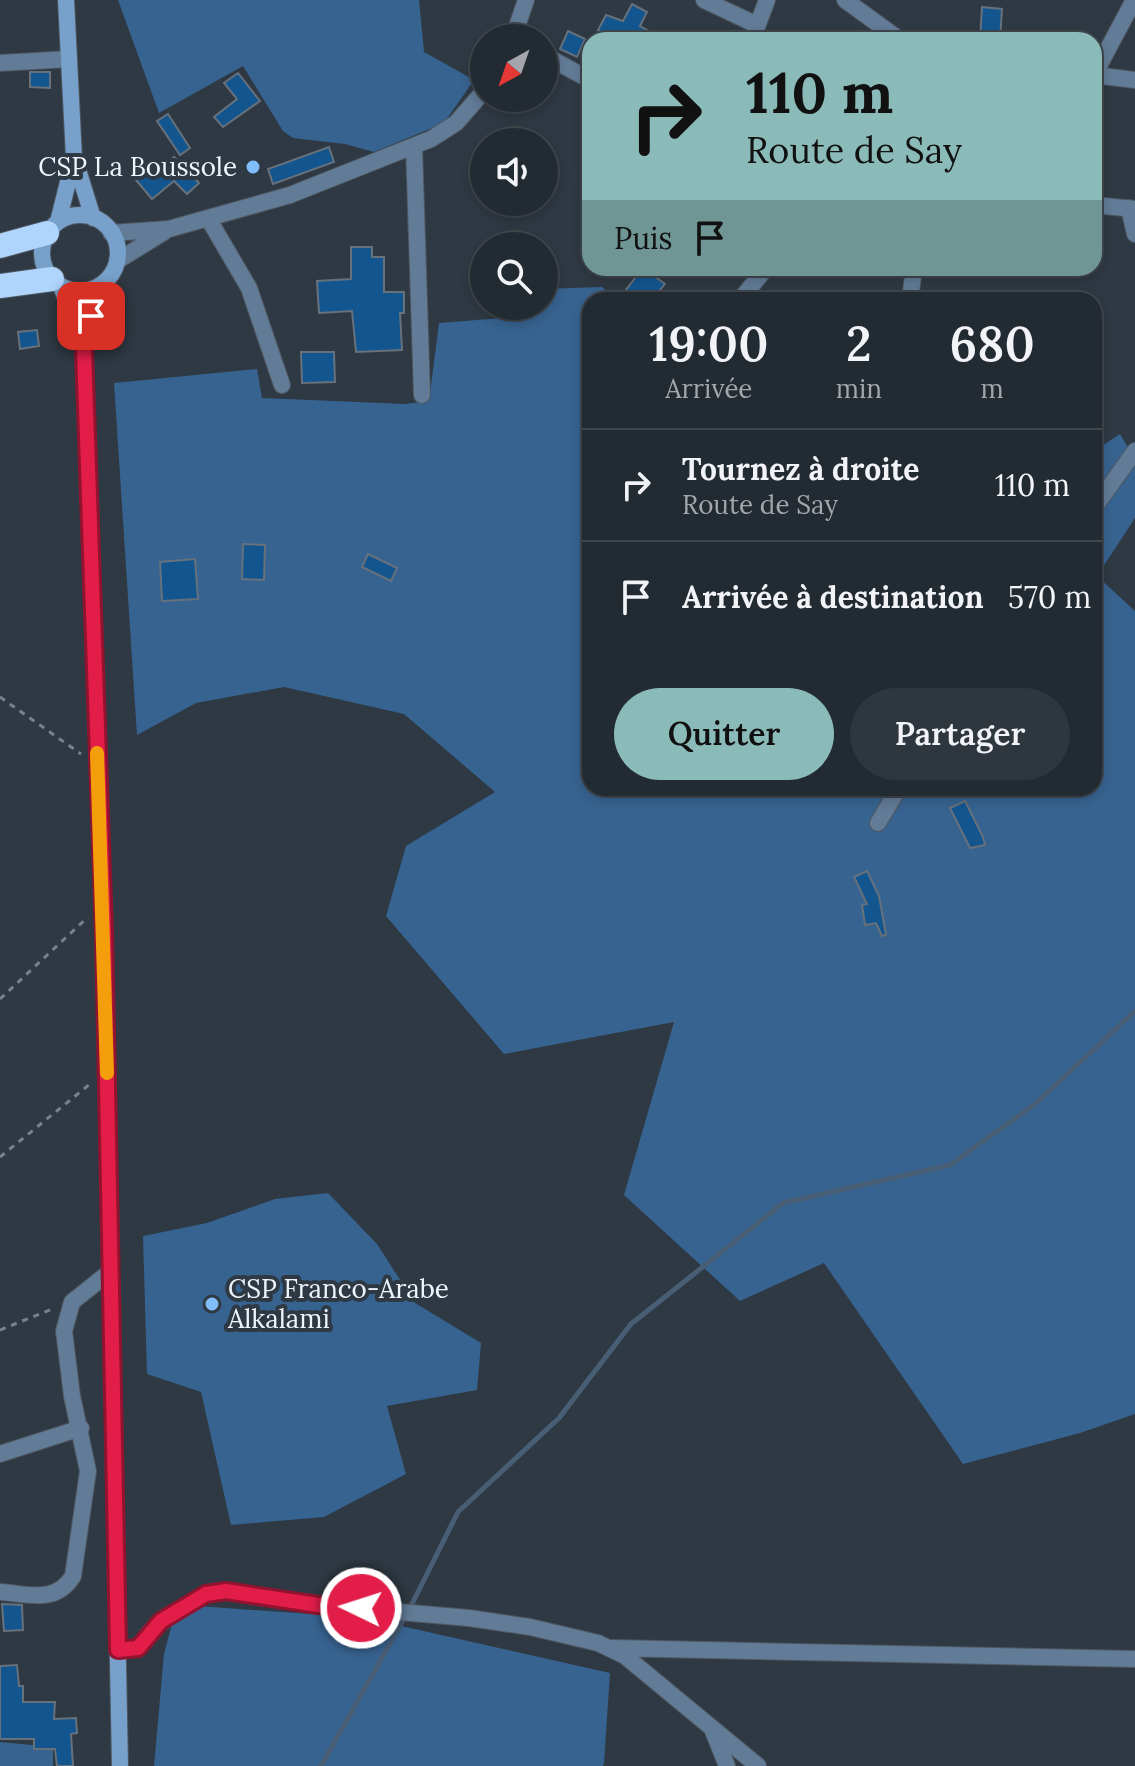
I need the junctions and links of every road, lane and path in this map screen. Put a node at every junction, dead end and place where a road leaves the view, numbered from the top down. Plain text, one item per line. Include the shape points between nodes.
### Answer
1 (66, 0) edge
2 (526, 0) edge
3 (704, 0) edge
4 (767, 0) edge
5 (845, 0) edge
6 (1134, 0) edge
7 (518, 24) edge
8 (752, 32) edge
9 (754, 32) edge
10 (889, 32) edge
11 (1102, 58) edge
12 (69, 59) junction
13 (0, 63) edge
14 (558, 63) edge
15 (1102, 73) edge
16 (582, 76) edge
17 (1135, 80) edge
18 (470, 107) edge
19 (414, 146) junction
20 (74, 158) junction
21 (1102, 206) edge
22 (1132, 208) edge
23 (93, 218) junction
24 (208, 218) junction
25 (52, 228) junction
26 (169, 229) junction
27 (111, 233) junction
28 (1135, 234) edge
29 (0, 246) edge
30 (117, 261) junction
31 (760, 276) edge
32 (57, 283) junction
33 (0, 286) edge
34 (93, 289) junction
35 (746, 292) edge
36 (84, 350) junction
37 (282, 385) dead end
38 (422, 395) dead end
39 (1135, 451) edge
40 (1102, 497) edge
41 (0, 697) edge
42 (2, 703) edge
43 (98, 765) junction
44 (894, 796) edge
45 (878, 823) dead end
46 (103, 903) junction
47 (0, 999) edge
48 (107, 1071) junction
49 (0, 1157) edge
50 (111, 1271) junction
51 (72, 1302) junction
52 (0, 1330) edge
53 (81, 1428) junction
54 (0, 1454) edge
55 (0, 1592) edge
56 (611, 1648) junction
57 (118, 1650) junction
58 (1135, 1659) edge
59 (713, 1730) junction
60 (120, 1766) edge
61 (727, 1766) edge
62 (758, 1766) edge

1 - 12 main road
2 - 7 street
3 - 8 street
4 - 9 street
5 - 10 street
6 - 11 street
12 - 13 street
12 - 20 main road
14 - 16 street
15 - 17 street
18 - 19 street via 456,123
19 - 24 street via 290,195
19 - 38 street
20 - 23 main road
20 - 25 main road
21 - 22 street
22 - 28 street
23 - 25 main road via 75,216
23 - 27 main road
24 - 26 street
24 - 37 street via 249,288
25 - 29 highway
25 - 32 main road via 41,252 46,271
26 - 27 street
26 - 30 street
27 - 30 main road
30 - 34 main road via 109,278
31 - 35 street
32 - 33 highway
32 - 34 main road
32 - 36 main road
34 - 36 main road
36 - 43 main road
39 - 40 street
41 - 42 path
42 - 43 path
43 - 46 main road
44 - 45 street
46 - 47 path
46 - 48 main road
48 - 49 path
48 - 50 main road
50 - 51 street
50 - 57 main road
51 - 52 path
51 - 53 street via 64,1331
53 - 54 street
53 - 55 street via 88,1471 73,1576 65,1589 51,1595
56 - 57 street via 530,1627 226,1591 206,1594 173,1613 138,1648
56 - 58 street
56 - 59 street
57 - 60 main road
59 - 61 street
59 - 62 street

